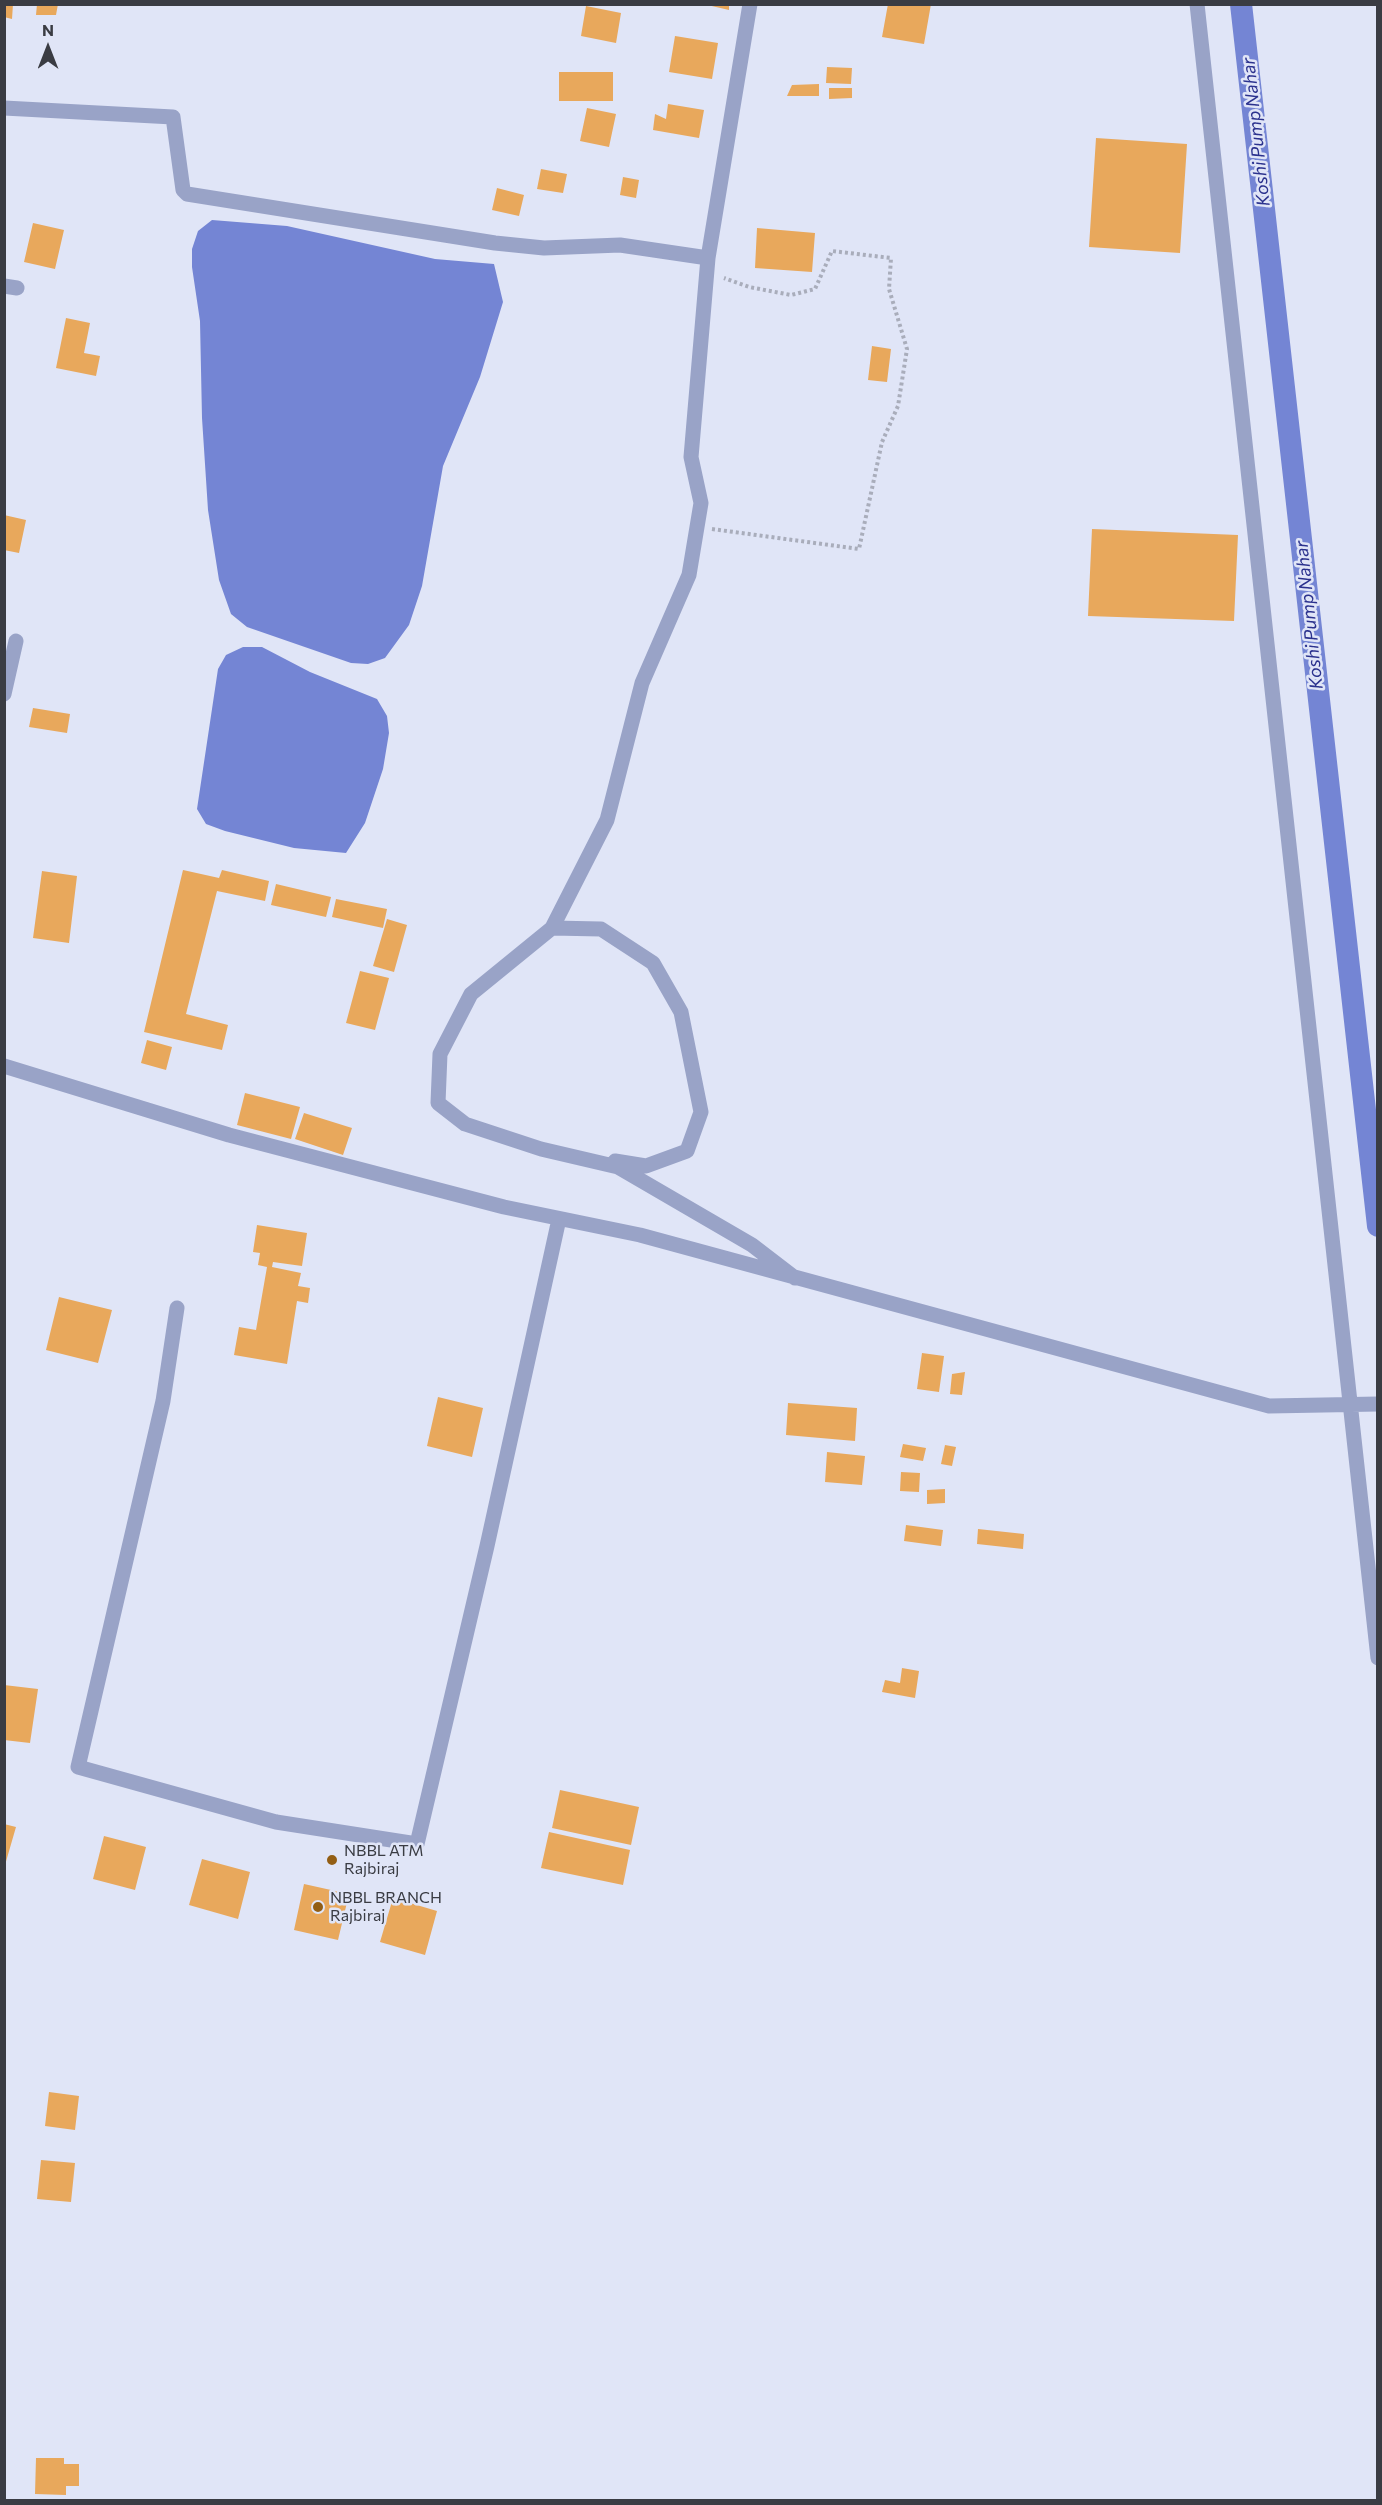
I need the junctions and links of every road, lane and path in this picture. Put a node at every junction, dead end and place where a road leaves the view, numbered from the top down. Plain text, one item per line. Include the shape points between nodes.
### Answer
1 (750, 4) edge
2 (1197, 4) edge
3 (4, 108) edge
4 (708, 265) junction
5 (697, 526) junction
6 (16, 641) dead end
7 (4, 694) edge
8 (552, 928) junction
9 (4, 1066) edge
10 (541, 1149) junction
11 (559, 1218) junction
12 (795, 1278) junction
13 (177, 1308) dead end
14 (1377, 1404) edge
15 (1351, 1406) junction
16 (1377, 1658) edge

1 - 4 street
2 - 15 street
3 - 4 street via 173,117 183,190 187,194 495,243 544,248 620,244
4 - 5 street via 691,457 701,503
4 - 5 path via 749,287 791,295 815,289 832,252 891,258 889,289 907,349 898,406 882,442 859,549
5 - 8 street via 689,575 642,683 607,820
6 - 7 street
8 - 10 street via 471,994 440,1054 438,1103 465,1124
8 - 10 street via 601,928 654,963 681,1012 701,1112 687,1151 646,1166
9 - 11 street via 229,1134
10 - 12 street via 618,1167 752,1245
11 - 12 street via 640,1235
11 - 13 street via 417,1844 276,1822 78,1767 163,1401
12 - 15 street via 1269,1406
14 - 15 street
15 - 16 street

